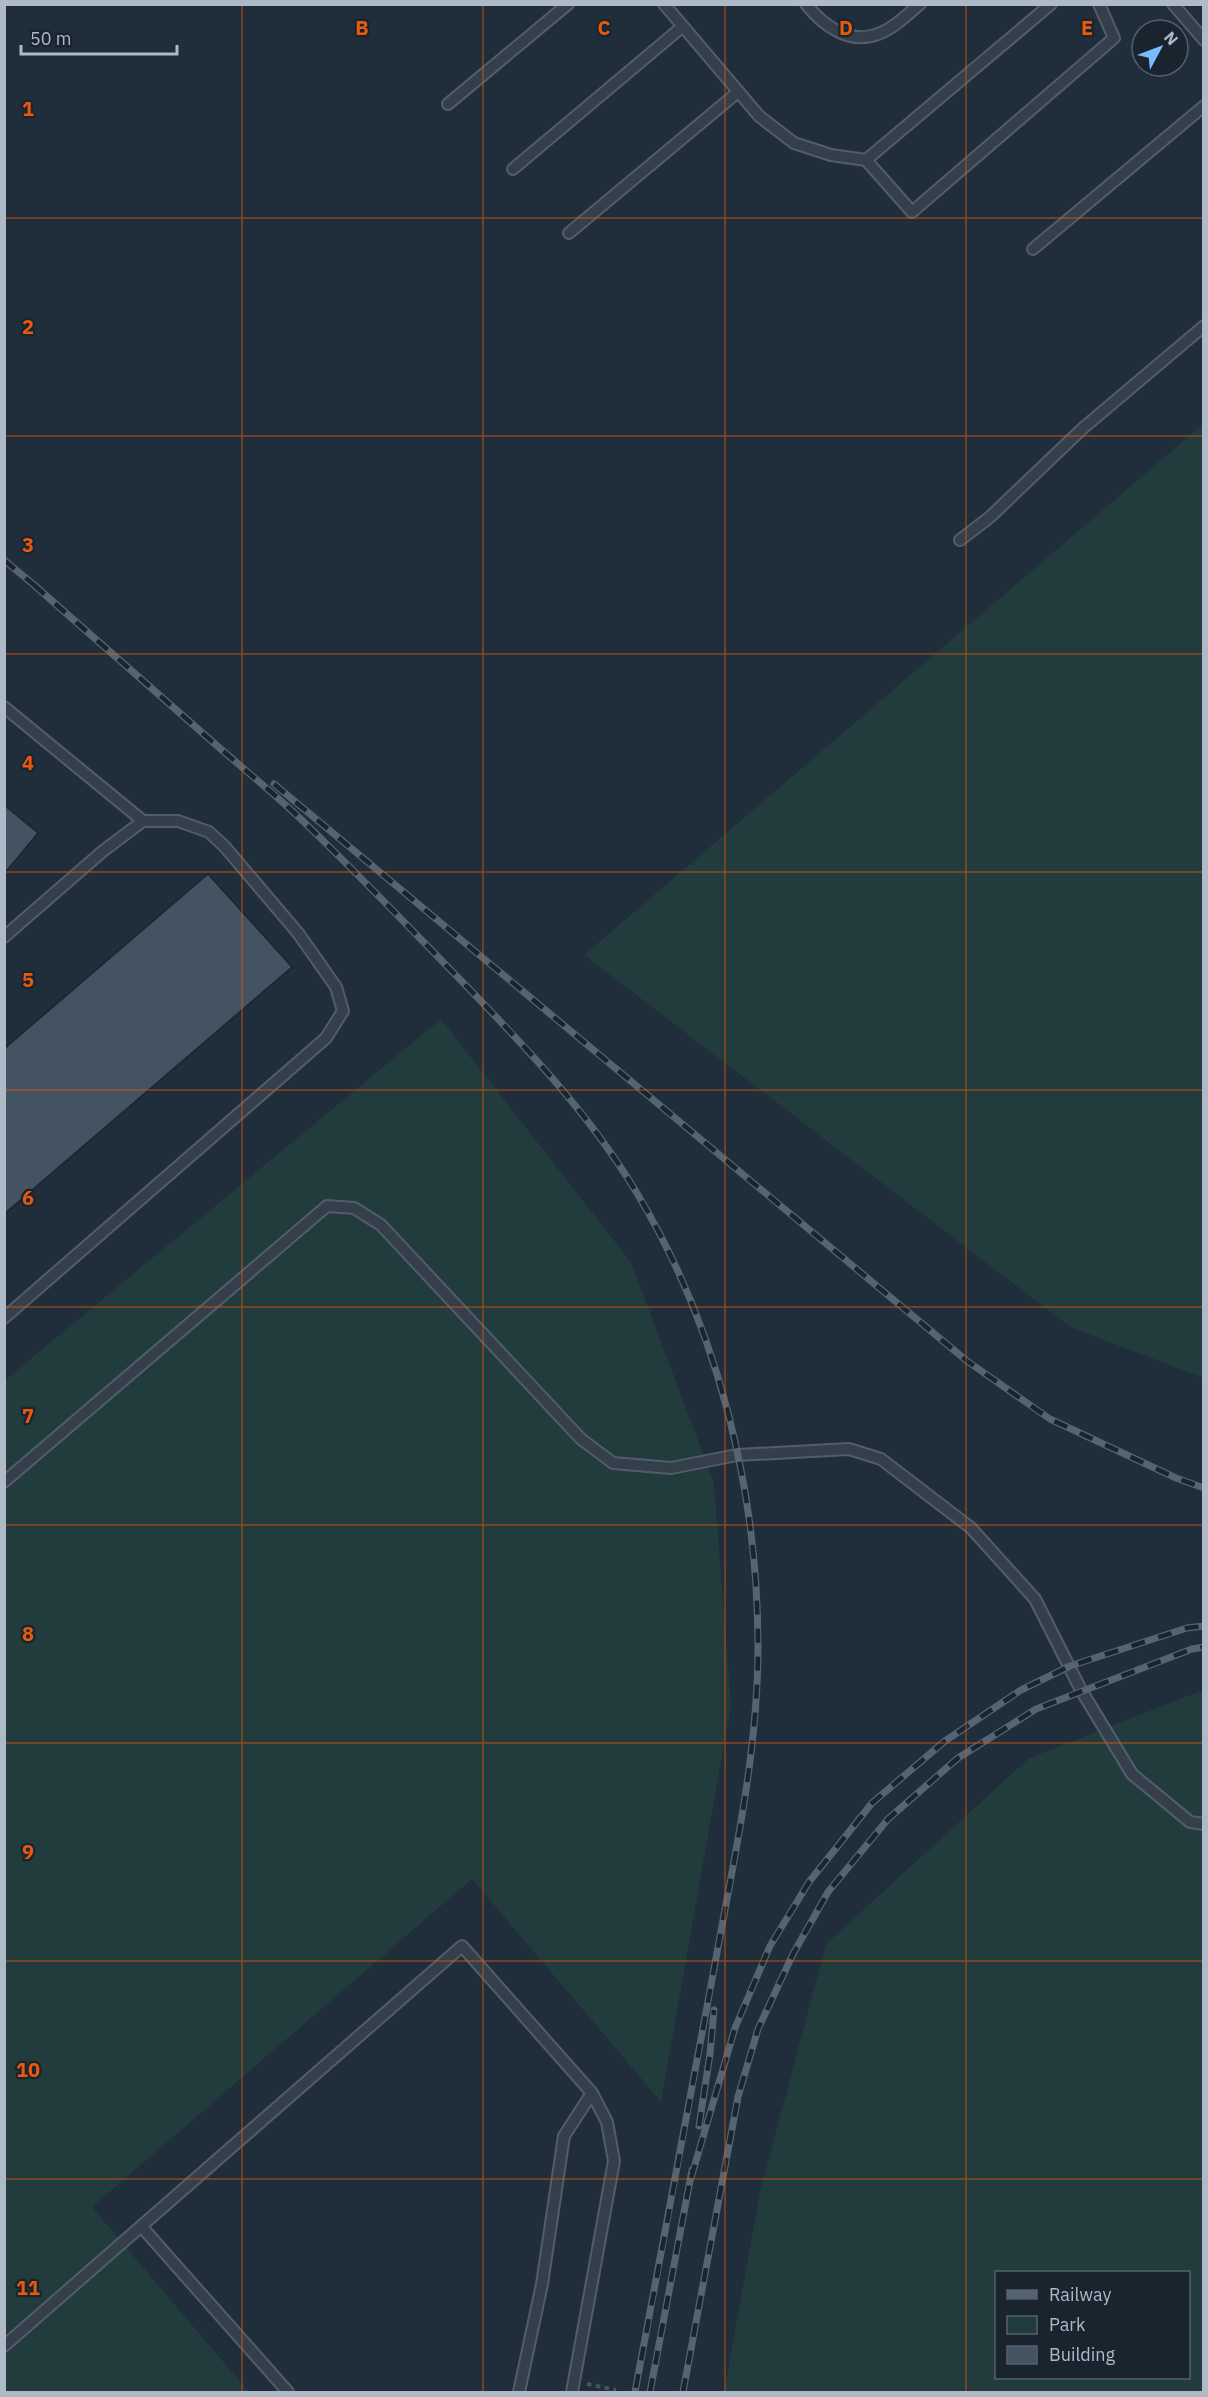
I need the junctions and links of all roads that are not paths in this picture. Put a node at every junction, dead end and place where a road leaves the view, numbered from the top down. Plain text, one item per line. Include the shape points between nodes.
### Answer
1 (568, 4) edge
2 (664, 4) edge
3 (806, 4) edge
4 (920, 4) edge
5 (1051, 4) edge
6 (1099, 4) edge
7 (1173, 4) edge
8 (682, 27) junction
9 (1203, 40) edge
10 (738, 92) junction
11 (448, 104) dead end
12 (1203, 106) edge
13 (866, 160) junction
14 (513, 169) dead end
15 (569, 233) dead end
16 (1033, 249) dead end
17 (1203, 326) edge
18 (960, 540) dead end
19 (4, 706) edge
20 (143, 821) junction
21 (4, 937) edge
22 (4, 1318) edge
23 (4, 1482) edge
24 (1203, 1824) edge
25 (592, 2093) junction
26 (141, 2226) junction
27 (4, 2346) edge
28 (288, 2392) edge
29 (519, 2392) edge
30 (572, 2392) edge

1 - 11 lane
2 - 8 lane
3 - 4 lane via 818,20 857,38 878,34
5 - 13 lane
6 - 13 lane via 1114,38 912,212
7 - 9 lane
8 - 10 lane
8 - 14 lane
10 - 13 lane via 759,116 794,143 831,155
10 - 15 lane
12 - 16 lane
17 - 18 lane via 1082,429 990,518
19 - 20 lane
20 - 21 lane
20 - 22 lane via 178,821 209,832 225,847 298,933 336,987 343,1011 326,1038
23 - 24 lane via 327,1206 354,1208 381,1225 581,1439 613,1463 671,1468 737,1455 849,1449 881,1459 971,1528 1035,1599 1081,1690 1132,1774 1190,1822
25 - 26 lane via 462,1946
25 - 29 lane via 564,2136 542,2284
25 - 30 lane via 607,2122 614,2162
26 - 27 lane
26 - 28 lane

